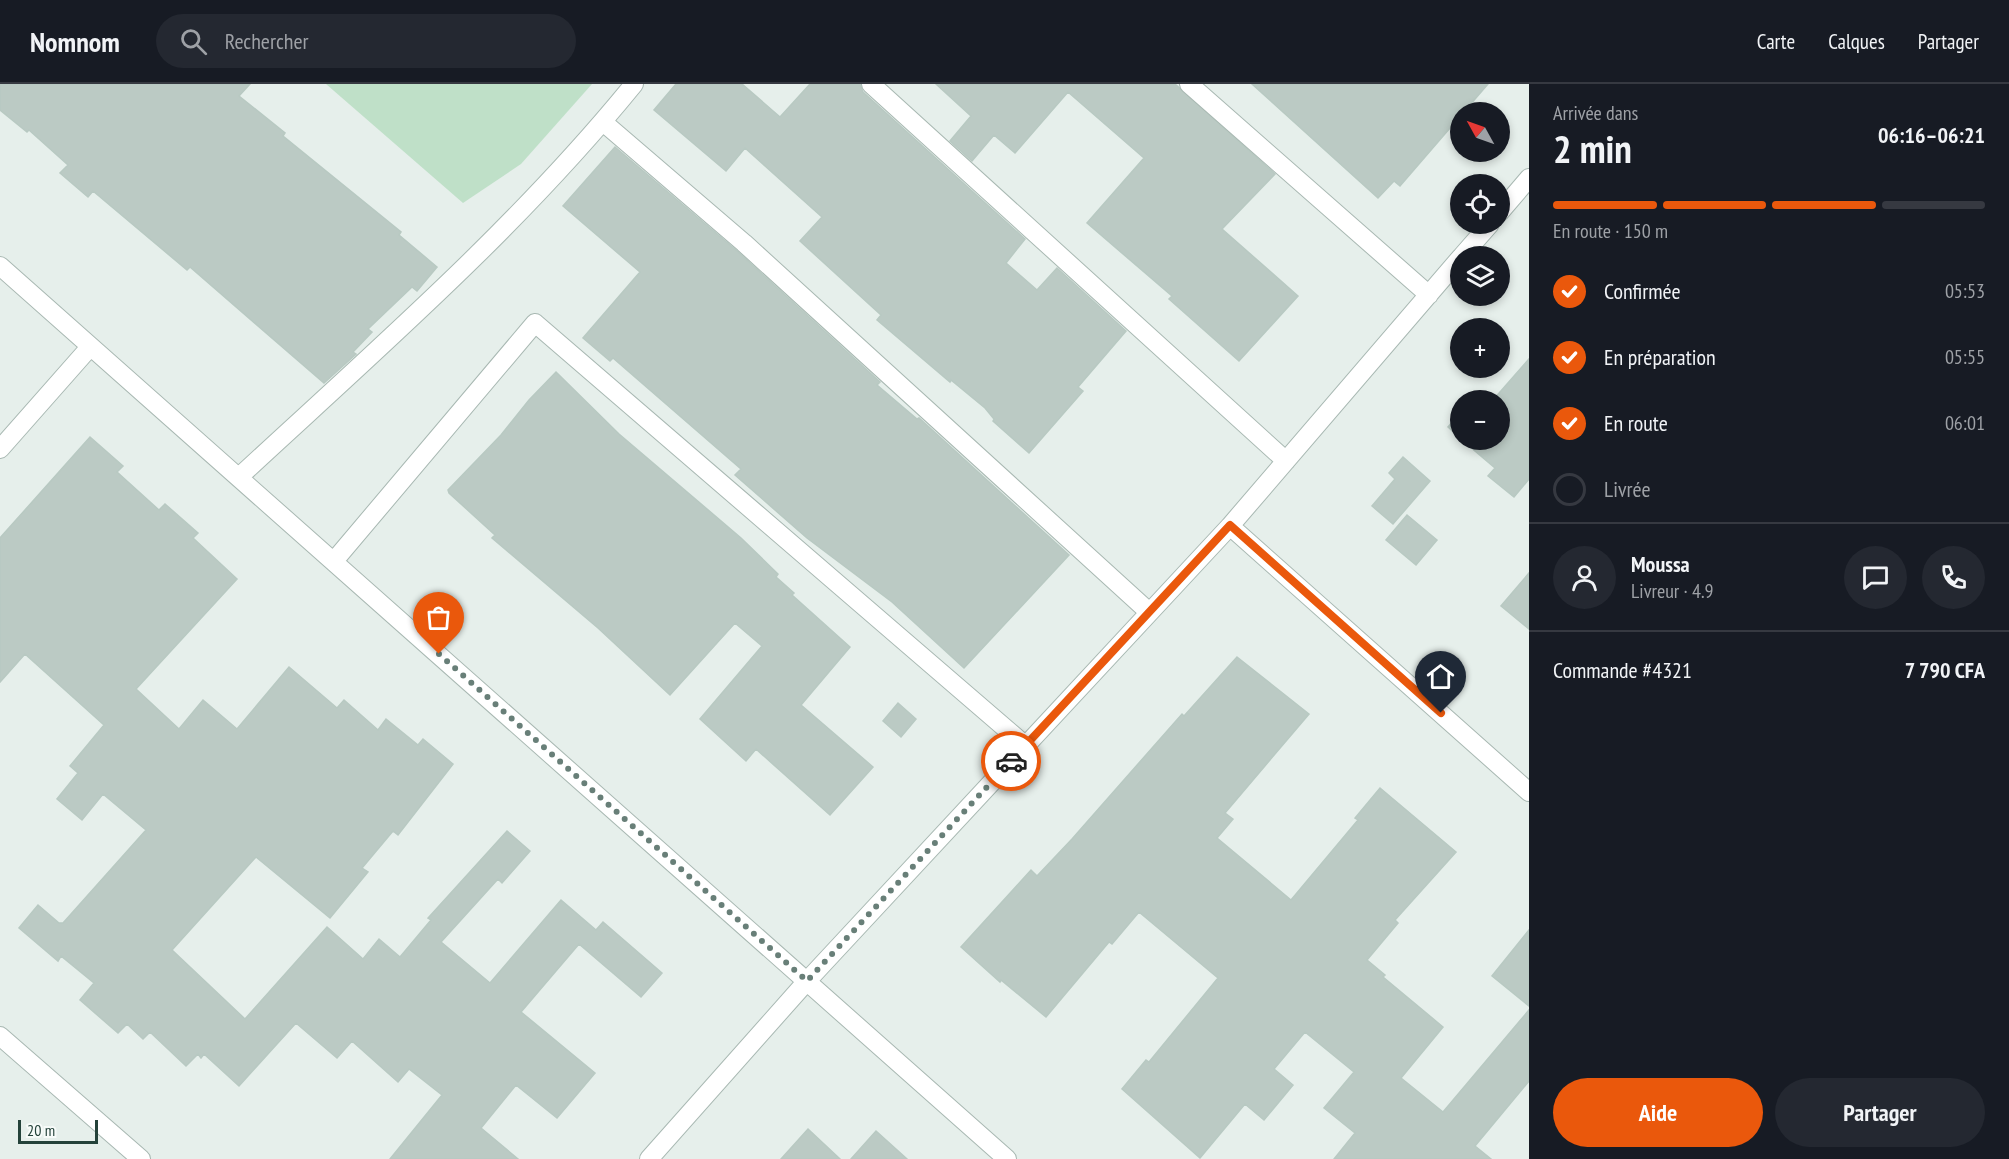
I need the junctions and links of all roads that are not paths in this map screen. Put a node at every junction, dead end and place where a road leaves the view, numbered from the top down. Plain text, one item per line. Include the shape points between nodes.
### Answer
1 (634, 84) edge
2 (871, 84) edge
3 (1189, 84) edge
4 (603, 122) junction
5 (1529, 178) edge
6 (1510, 200) edge
7 (1481, 234) edge
8 (1471, 246) edge
9 (0, 266) edge
10 (1450, 270) edge
11 (1429, 295) junction
12 (90, 347) junction
13 (0, 449) edge
14 (1286, 461) junction
15 (239, 477) junction
16 (1230, 525) junction
17 (334, 561) junction
18 (1149, 612) junction
19 (1026, 746) junction
20 (1529, 792) edge
21 (807, 981) junction
22 (0, 1036) edge
23 (141, 1159) edge
24 (649, 1159) edge
25 (1007, 1159) edge

1 - 4 street
2 - 14 street
3 - 11 street
4 - 15 street via 483,252
4 - 18 street via 753,251
5 - 6 street
7 - 8 street
9 - 12 street
10 - 11 street
11 - 14 street
12 - 13 street
12 - 15 street
14 - 16 street
15 - 17 street
16 - 18 street
16 - 20 street
17 - 19 street via 535,323
17 - 21 street
18 - 19 street
19 - 21 street
21 - 24 street
21 - 25 street
22 - 23 street

